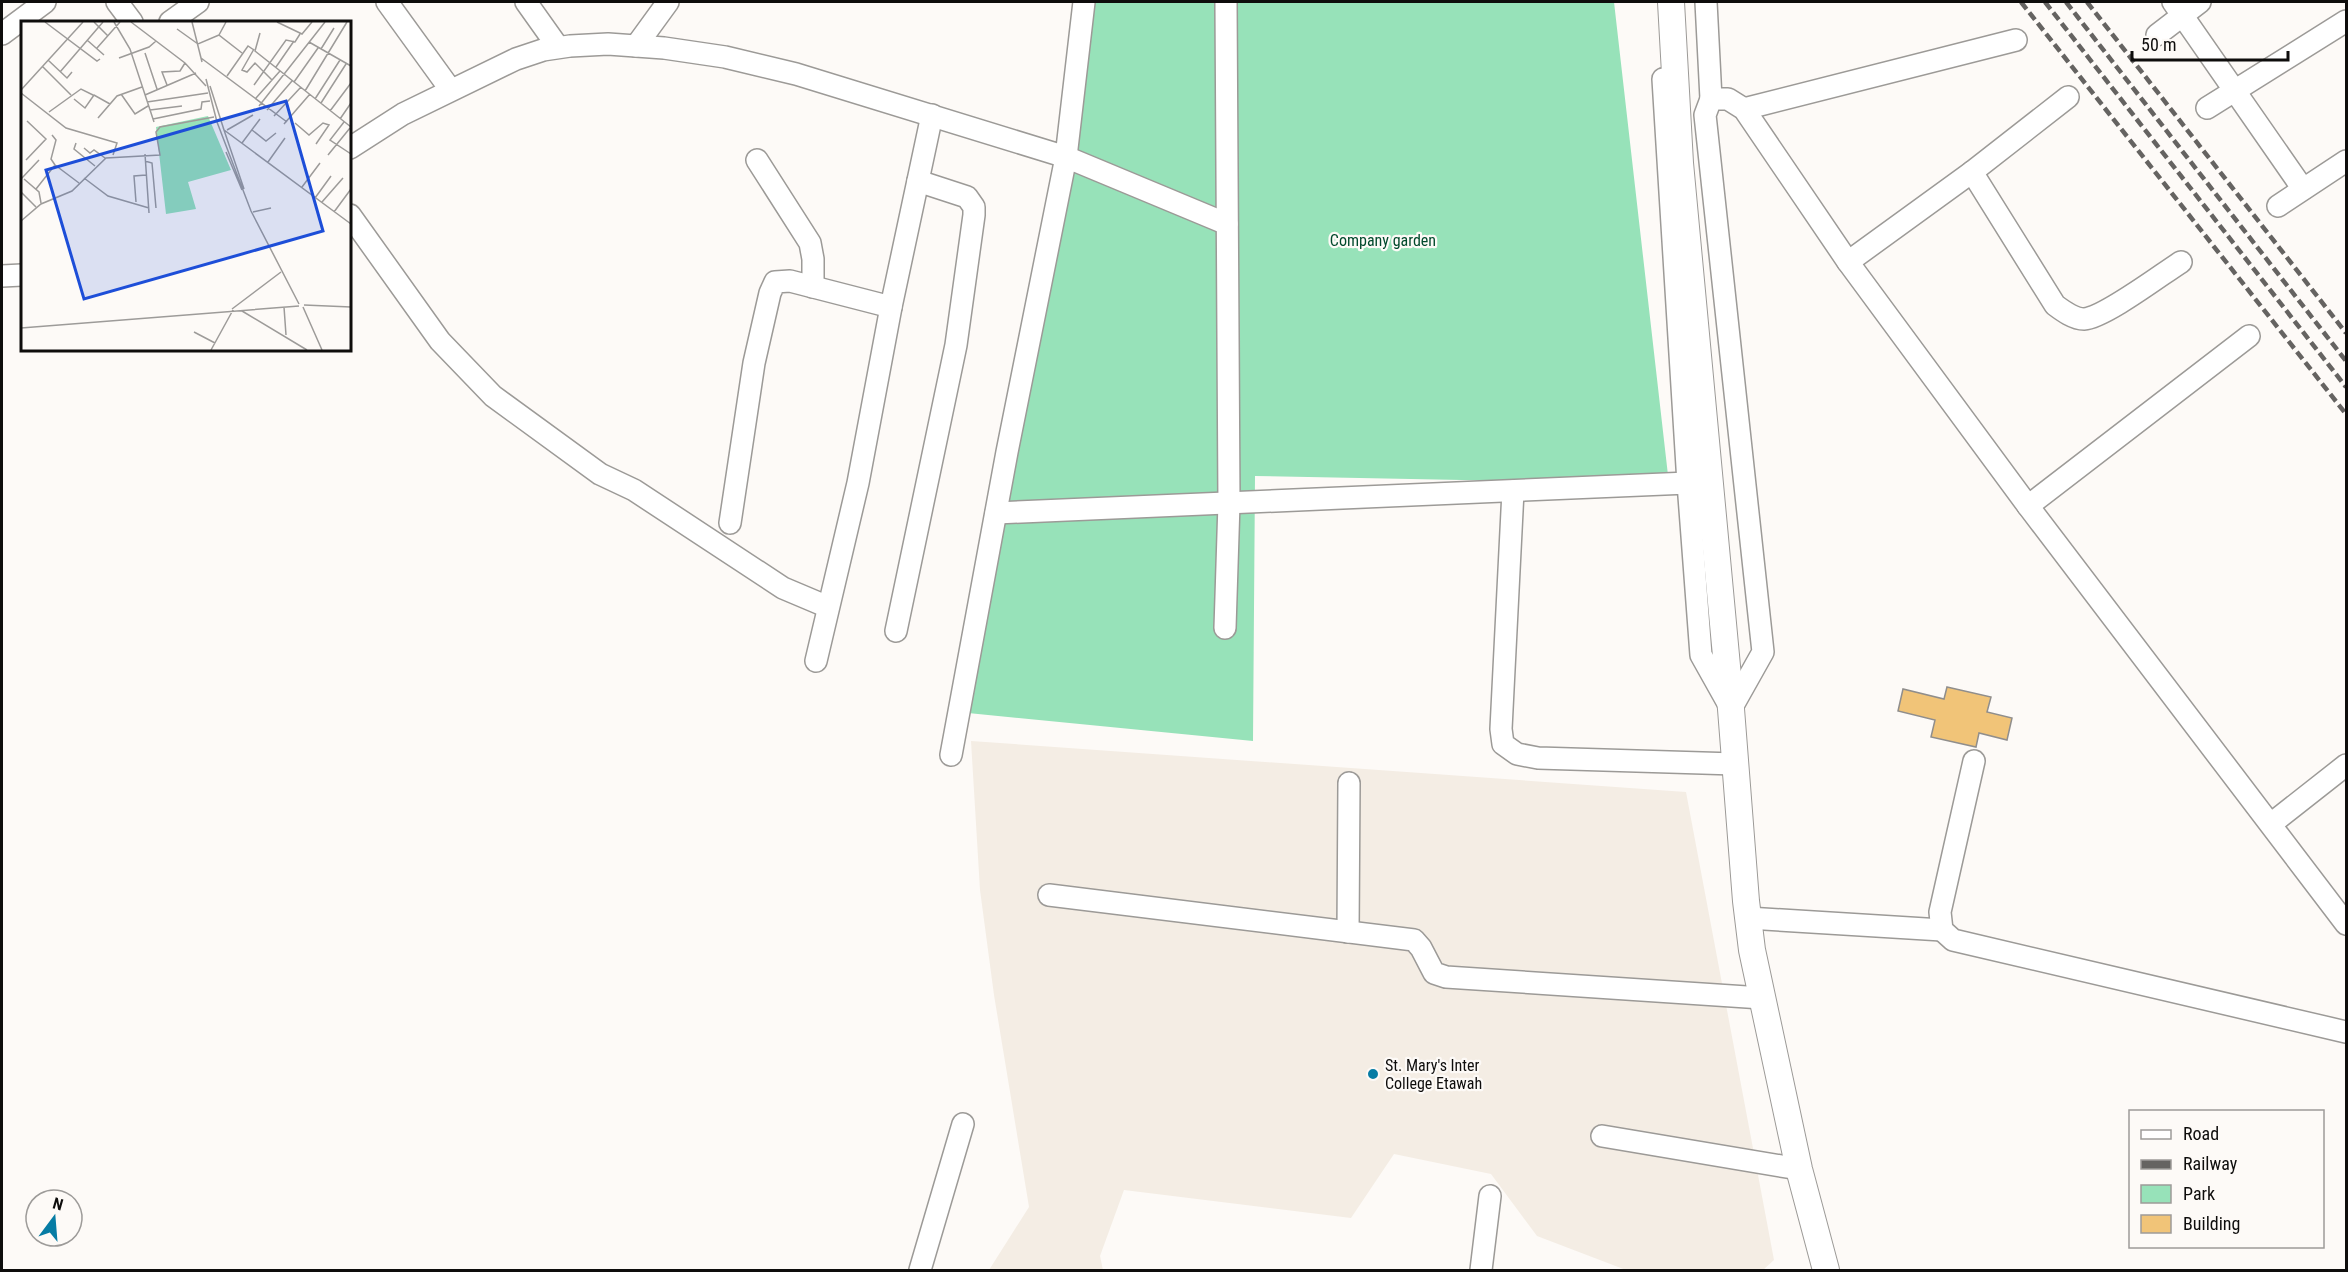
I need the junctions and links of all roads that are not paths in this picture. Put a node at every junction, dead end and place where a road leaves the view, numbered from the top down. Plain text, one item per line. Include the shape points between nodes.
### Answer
1 (45, 2) edge
2 (117, 2) edge
3 (198, 2) edge
4 (387, 2) edge
5 (526, 2) edge
6 (668, 2) edge
7 (1084, 2) edge
8 (1226, 2) edge
9 (1659, 2) edge
10 (1671, 2) edge
11 (1706, 2) edge
12 (2200, 2) edge
13 (2178, 7) edge
14 (131, 21) edge
15 (171, 21) edge
16 (2346, 21) edge
17 (2, 34) edge
18 (2157, 34) dead end
19 (2016, 40) dead end
20 (636, 46) junction
21 (558, 48) junction
22 (450, 89) junction
23 (2234, 91) junction
24 (2068, 97) dead end
25 (1711, 99) junction
26 (2207, 108) dead end
27 (1744, 109) junction
28 (932, 115) junction
29 (351, 147) edge
30 (1066, 157) junction
31 (757, 160) dead end
32 (2346, 161) edge
33 (1972, 172) junction
34 (918, 181) junction
35 (2303, 189) junction
36 (2278, 206) dead end
37 (351, 215) edge
38 (1227, 224) junction
39 (1848, 262) junction
40 (2181, 262) dead end
41 (21, 275) edge
42 (2, 276) edge
43 (813, 287) junction
44 (891, 307) junction
45 (2249, 336) dead end
46 (1688, 483) junction
47 (1513, 491) junction
48 (1229, 503) junction
49 (2028, 506) junction
50 (996, 513) junction
51 (730, 523) dead end
52 (828, 608) junction
53 (1225, 628) dead end
54 (896, 631) dead end
55 (816, 660) dead end
56 (1731, 709) junction
57 (951, 755) dead end
58 (1974, 761) dead end
59 (1735, 764) junction
60 (2346, 765) edge
61 (1349, 783) dead end
62 (2271, 824) junction
63 (1049, 895) dead end
64 (1748, 918) junction
65 (2346, 924) edge
66 (1942, 930) junction
67 (1348, 932) junction
68 (1762, 998) junction
69 (2346, 1032) edge
70 (963, 1124) dead end
71 (1602, 1136) dead end
72 (1799, 1168) junction
73 (1490, 1197) dead end
74 (920, 1270) edge
75 (1481, 1270) edge
76 (1826, 1270) edge

1 - 17 street
2 - 14 street
3 - 15 street
4 - 22 street
5 - 21 street
6 - 20 street
7 - 30 street
8 - 38 street
9 - 46 street
10 - 56 main road via 1680,163
11 - 25 street
12 - 13 street
13 - 18 street
13 - 23 street
16 - 23 street
19 - 27 street
20 - 21 street
20 - 28 street via 725,57
21 - 22 street via 516,59
22 - 29 street
23 - 26 street
23 - 35 street
24 - 33 street
25 - 27 street via 1728,99
25 - 56 street via 1706,115 1763,652
27 - 39 street
28 - 30 street
28 - 34 street
30 - 38 street
30 - 50 street
31 - 43 street via 810,243
32 - 35 street
33 - 39 street
33 - 40 street via 2055,305 2067,314 2084,319 2100,314
34 - 44 street
34 - 54 street via 967,197 974,215 956,345
35 - 36 street
37 - 52 street via 440,341 493,396 600,474 634,490 783,588
38 - 48 street
39 - 49 street
41 - 42 street
43 - 44 street
43 - 51 street via 780,280 772,287 754,363
44 - 52 street via 858,483
45 - 49 street
46 - 47 street
46 - 56 street via 1701,655
47 - 48 street
47 - 59 street via 1503,744 1517,754 1538,758
48 - 50 street
48 - 53 street
49 - 62 street
50 - 57 street
52 - 55 street
56 - 59 main road
58 - 66 street via 1944,889
59 - 64 main road
60 - 62 street
61 - 67 street
62 - 65 street
63 - 67 street
64 - 66 street
64 - 68 main road
66 - 69 street via 1953,940 1974,946
67 - 68 street via 1414,940 1434,973 1446,977
68 - 72 main road
70 - 74 street
71 - 72 street
72 - 76 main road
73 - 75 street

